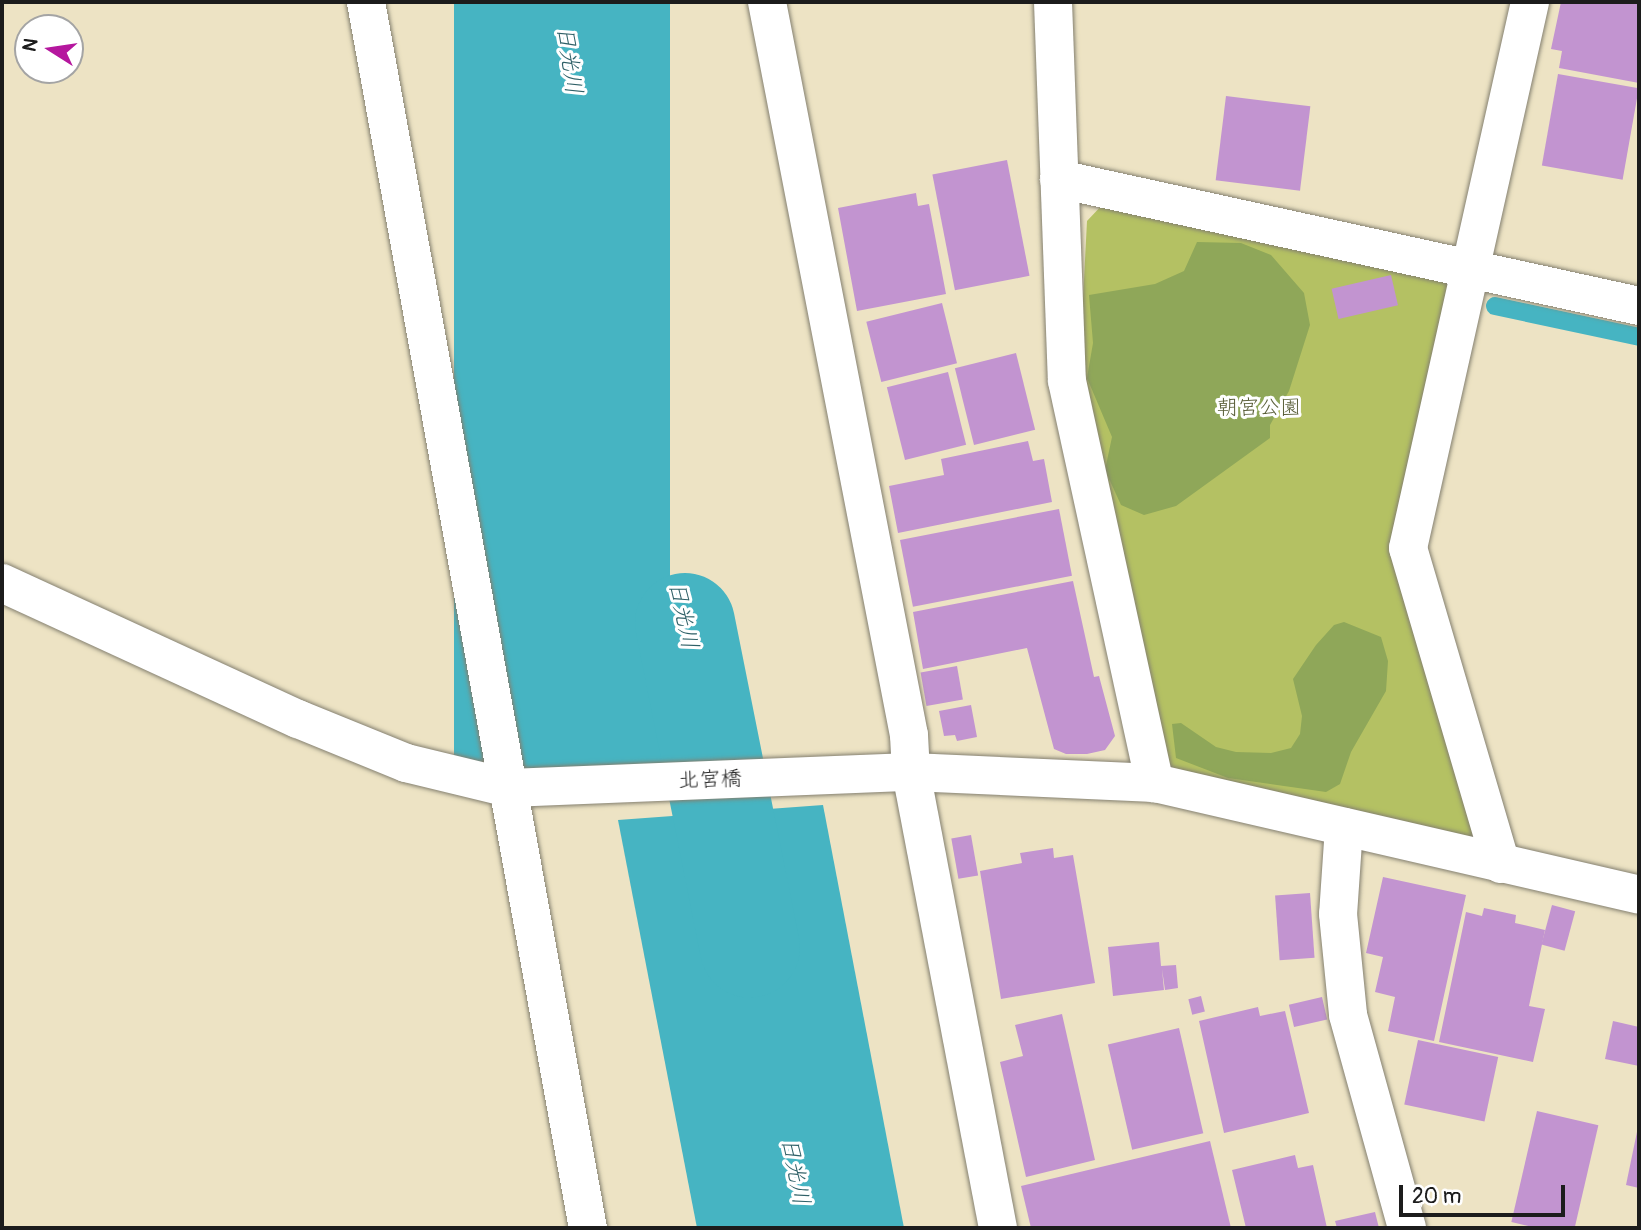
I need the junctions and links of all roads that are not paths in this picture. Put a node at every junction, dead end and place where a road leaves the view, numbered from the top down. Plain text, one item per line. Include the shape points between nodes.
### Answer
1 (366, 2) edge
2 (767, 2) edge
3 (1053, 2) edge
4 (1530, 2) edge
5 (1059, 179) junction
6 (1471, 272) junction
7 (1639, 306) edge
8 (2, 583) edge
9 (911, 772) junction
10 (1155, 783) junction
11 (509, 788) junction
12 (1344, 827) junction
13 (1501, 864) junction
14 (1639, 895) edge
15 (588, 1228) edge
16 (998, 1228) edge
17 (1407, 1228) edge

1 - 11 street
2 - 9 street via 909,735
3 - 5 street
4 - 6 street
5 - 6 street
5 - 10 street via 1067,381
6 - 7 street
6 - 13 street via 1408,548
8 - 11 street, 北宮橋 via 382,754
9 - 10 street, 北宮橋
9 - 11 street, 北宮橋
9 - 16 street
10 - 12 street, 北宮橋
11 - 15 street
12 - 13 street, 北宮橋
12 - 17 street via 1338,914 1348,1015
13 - 14 street, 北宮橋

